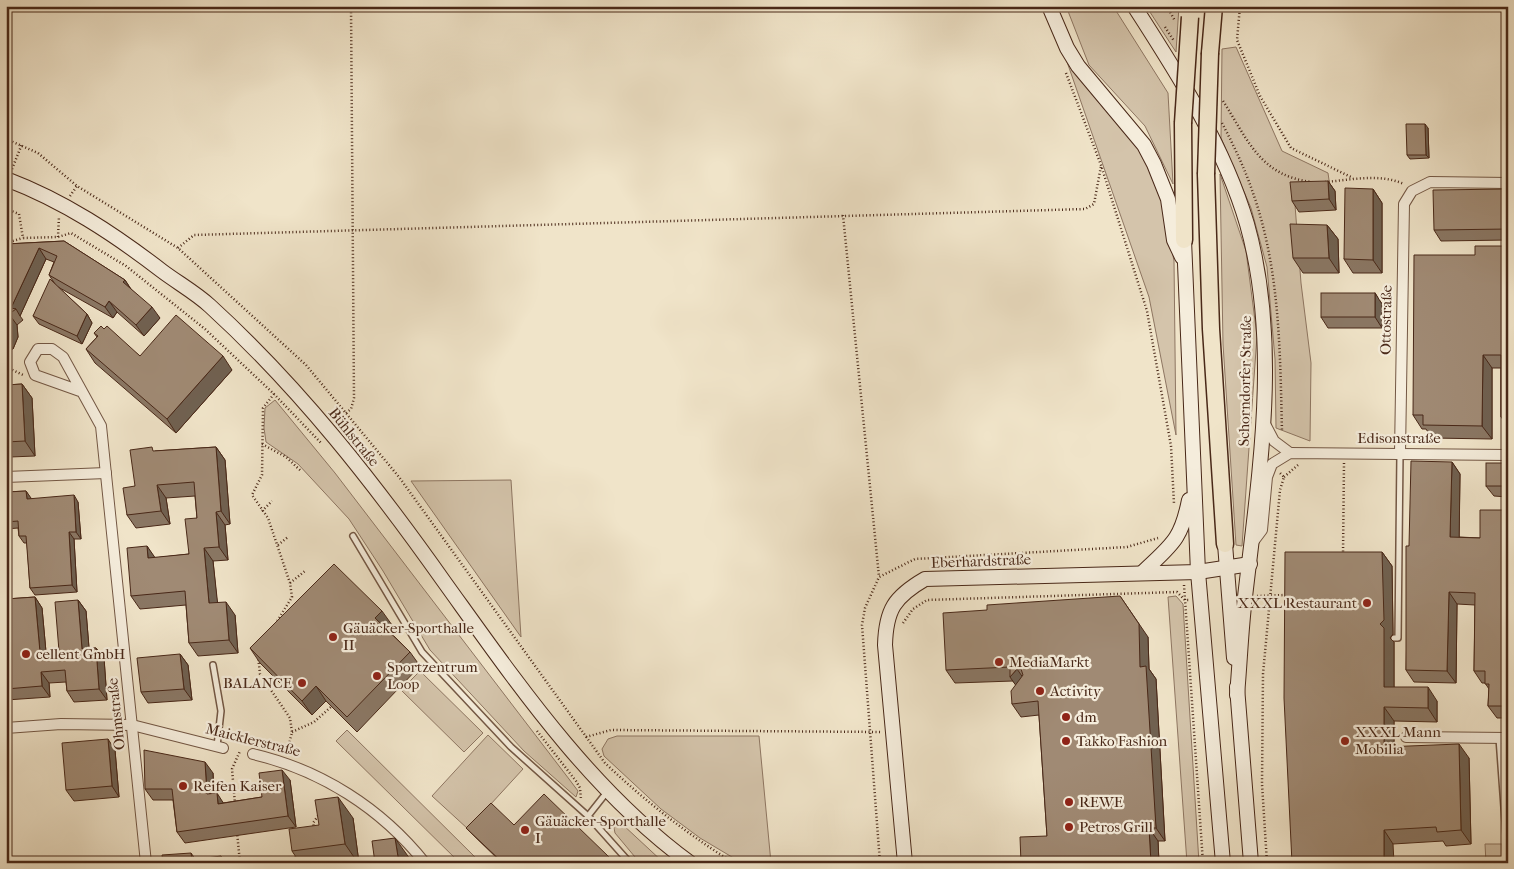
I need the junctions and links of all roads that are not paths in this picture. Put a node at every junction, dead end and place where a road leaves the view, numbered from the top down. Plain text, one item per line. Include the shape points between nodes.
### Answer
1 (1049, 6) edge
2 (1134, 6) edge
3 (1214, 6) edge
4 (1191, 12) edge
5 (7, 181) edge
6 (1508, 183) edge
7 (1184, 240) joint
8 (1185, 263) junction
9 (80, 391) junction
10 (1262, 419) junction
11 (1290, 453) junction
12 (1400, 453) junction
13 (1508, 455) edge
14 (106, 473) junction
15 (6, 477) edge
16 (1193, 477) junction
17 (353, 536) dead end
18 (1253, 542) junction
19 (1224, 544) joint
20 (1250, 564) junction
21 (1226, 569) junction
22 (1198, 572) junction
23 (1142, 573) junction
24 (1394, 638) dead end
25 (213, 665) dead end
26 (1237, 695) junction
27 (132, 725) junction
28 (6, 728) edge
29 (1406, 737) dead end
30 (1503, 738) edge
31 (220, 747) joint
32 (253, 754) road end
33 (609, 789) junction
34 (588, 816) junction
35 (146, 863) edge
36 (424, 863) edge
37 (630, 863) edge
38 (690, 863) edge
39 (905, 863) edge
40 (1223, 863) edge
41 (1251, 863) edge
42 (1508, 863) edge

1 - 8 main road via 1078,66 1144,145 1168,199 1174,240
2 - 10 main road, Schorndorfer Straße via 1173,66 1219,152 1246,224 1257,268 1265,332
3 - 19 highway, bridge via 1206,174 1211,329
4 - 7 highway, bridge via 1183,123
5 - 33 main road, Bühlstraße via 94,222 199,297 288,383 345,450 568,749
6 - 12 street, Ottostraße via 1430,182 1412,191 1406,200 1403,211
7 - 8 main road
8 - 16 main road
9 - 9 street, Ohmstraße via 63,357 52,349 38,349 30,362 35,375
9 - 14 street, Ohmstraße via 101,426
10 - 11 street via 1274,441
10 - 18 main road, Schorndorfer Straße
11 - 12 street, Edisonstraße
11 - 18 street via 1272,464 1267,477 1262,530
12 - 13 street, Edisonstraße
12 - 24 lane via 1398,638
14 - 15 street
14 - 27 street, Ohmstraße
16 - 22 main road
16 - 23 main road via 1181,531
17 - 34 lane via 422,652 511,746
18 - 20 main road, Schorndorfer Straße
19 - 21 main road
20 - 21 main road, Eberhardstraße
20 - 26 main road, Schorndorfer Straße
21 - 22 main road, Eberhardstraße
21 - 26 main road
22 - 23 main road, Eberhardstraße
22 - 40 main road
23 - 39 main road, Eberhardstraße via 925,579 905,590 892,607 886,625 885,645
25 - 31 lane via 221,711
26 - 41 main road
27 - 28 street, Maicklerstraße via 61,724
27 - 31 street, Maicklerstraße
27 - 35 street, Ohmstraße
29 - 30 street
30 - 42 lane
32 - 36 street, Maicklerstraße via 284,762 347,792 383,821
33 - 34 lane
33 - 38 main road, Bühlstraße via 632,814
34 - 37 lane

